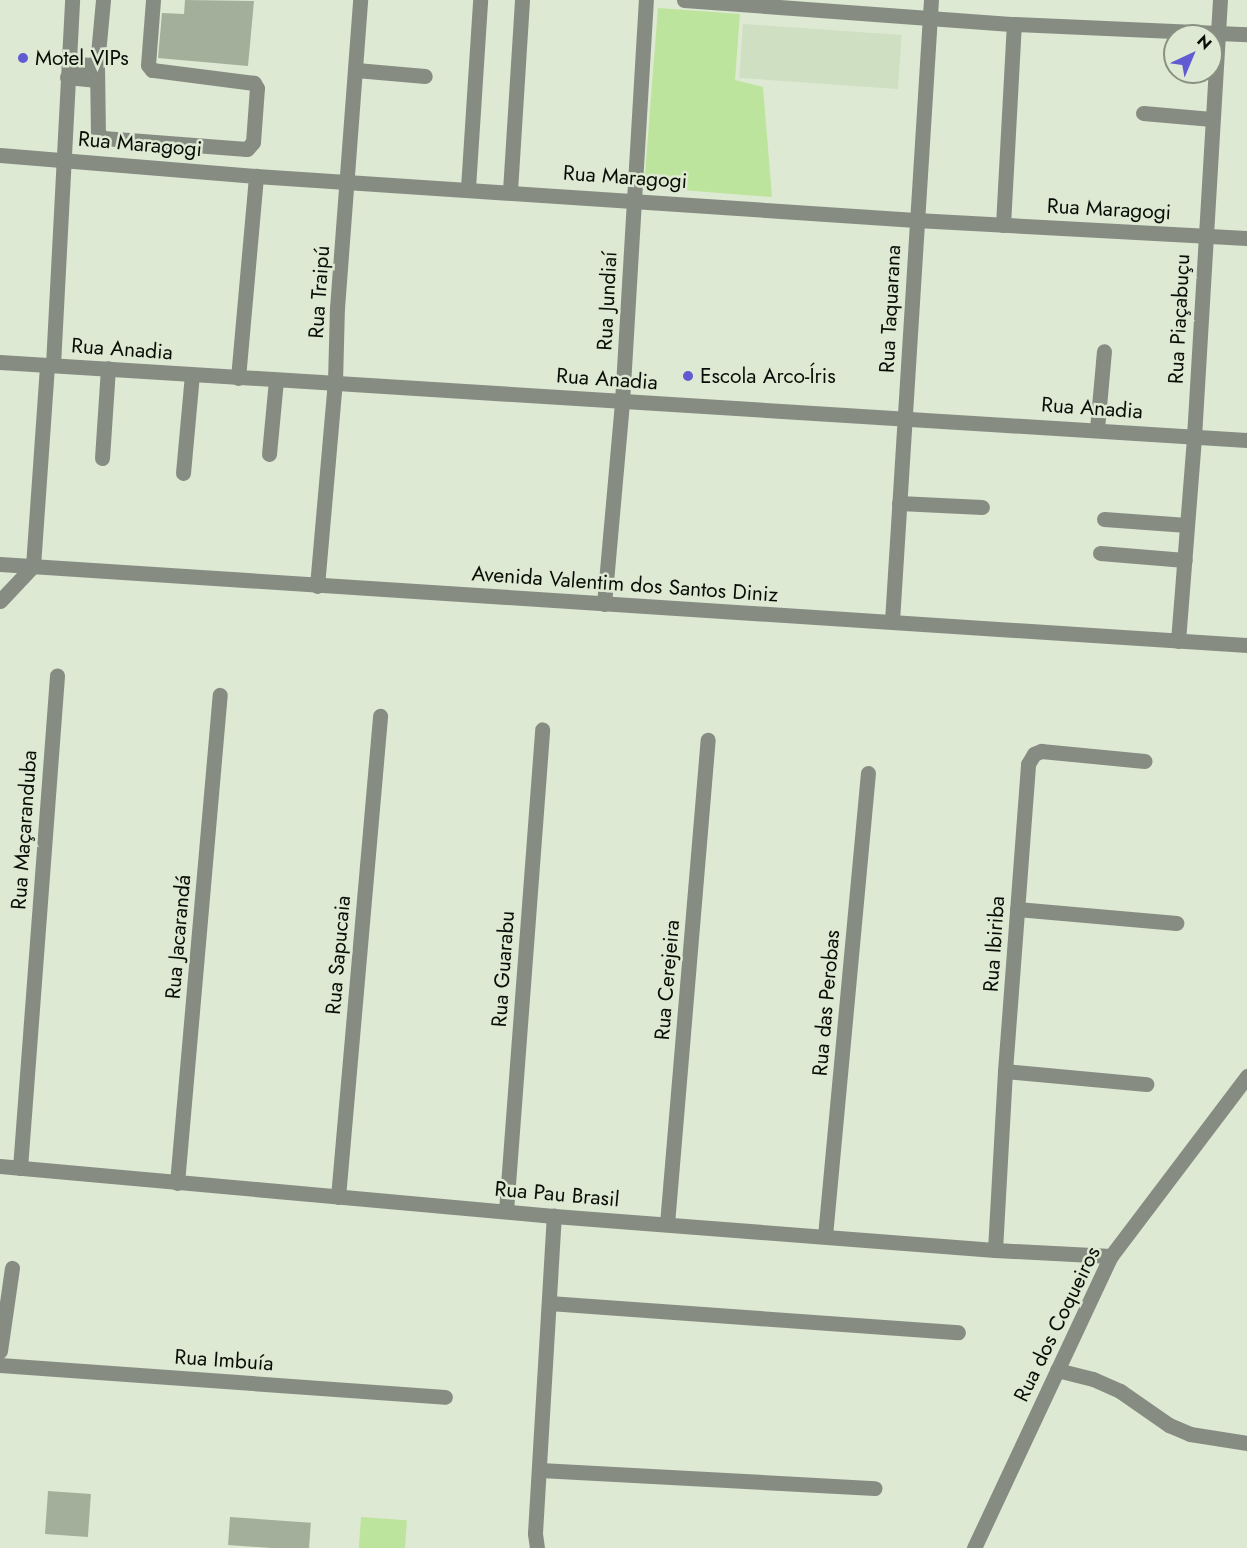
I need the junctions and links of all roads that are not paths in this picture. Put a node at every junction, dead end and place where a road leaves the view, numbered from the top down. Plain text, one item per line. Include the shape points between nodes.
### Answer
1 (72, 0) edge
2 (103, 0) edge
3 (153, 0) edge
4 (360, 0) edge
5 (480, 0) edge
6 (522, 0) edge
7 (646, 0) edge
8 (684, 0) edge
9 (931, 0) edge
10 (1220, 0) edge
11 (785, 3) edge
12 (930, 18) junction
13 (1014, 24) junction
14 (1218, 24) edge
15 (1163, 29) edge
16 (1223, 32) edge
17 (1247, 34) edge
18 (68, 70) junction
19 (356, 70) junction
20 (97, 73) junction
21 (425, 75) dead end
22 (1214, 84) edge
23 (1143, 113) dead end
24 (1212, 119) junction
25 (0, 155) edge
26 (65, 159) junction
27 (256, 176) junction
28 (348, 181) junction
29 (468, 188) junction
30 (510, 191) junction
31 (634, 199) junction
32 (916, 219) junction
33 (1003, 225) junction
34 (1205, 234) junction
35 (1247, 238) edge
36 (1104, 351) dead end
37 (0, 362) edge
38 (50, 365) junction
39 (108, 368) junction
40 (192, 375) junction
41 (238, 378) junction
42 (276, 380) junction
43 (335, 382) junction
44 (622, 402) junction
45 (905, 417) junction
46 (1097, 429) junction
47 (1194, 437) junction
48 (1247, 440) edge
49 (269, 454) dead end
50 (102, 458) dead end
51 (183, 473) dead end
52 (899, 503) junction
53 (982, 507) dead end
54 (1104, 519) dead end
55 (1187, 525) junction
56 (1100, 553) dead end
57 (1185, 560) junction
58 (0, 564) edge
59 (33, 566) junction
60 (317, 586) junction
61 (0, 600) edge
62 (604, 604) junction
63 (892, 621) junction
64 (1178, 641) junction
65 (1247, 645) edge
66 (57, 675) dead end
67 (220, 695) dead end
68 (380, 716) dead end
69 (542, 729) dead end
70 (708, 740) dead end
71 (1145, 761) dead end
72 (868, 773) dead end
73 (1017, 909) junction
74 (1176, 923) dead end
75 (1005, 1071) junction
76 (1247, 1076) edge
77 (1146, 1084) dead end
78 (0, 1166) edge
79 (20, 1168) junction
80 (177, 1183) junction
81 (338, 1197) junction
82 (506, 1211) junction
83 (554, 1216) junction
84 (667, 1224) junction
85 (825, 1236) junction
86 (995, 1250) junction
87 (1111, 1256) junction
88 (12, 1268) dead end
89 (549, 1303) junction
90 (958, 1332) dead end
91 (0, 1351) edge
92 (0, 1365) edge
93 (1057, 1370) junction
94 (445, 1397) dead end
95 (1247, 1443) edge
96 (540, 1470) junction
97 (875, 1488) dead end
98 (537, 1548) edge
99 (974, 1548) edge

1 - 18 street
2 - 20 street
3 - 20 street via 148,65 158,72 254,83 257,88 251,147 103,138 96,131
4 - 19 street, Rua Traipú
5 - 29 street
6 - 30 street
7 - 31 street, Rua Jundiaí
8 - 11 street
9 - 12 street, Rua Taquarana
10 - 14 street, Rua Piaçabuçu
11 - 12 street
12 - 13 street
12 - 32 street, Rua Taquarana
13 - 15 street
13 - 33 street
16 - 17 street
18 - 20 street
18 - 26 street
19 - 21 street
19 - 28 street, Rua Traipú
22 - 24 street, Rua Piaçabuçu
23 - 24 street
24 - 34 street, Rua Piaçabuçu
25 - 26 street, Rua Maragogi
26 - 27 street, Rua Maragogi
26 - 38 street
27 - 28 street, Rua Maragogi
27 - 41 street
28 - 29 street, Rua Maragogi
28 - 43 street, Rua Traipú
29 - 30 street, Rua Maragogi
30 - 31 street, Rua Maragogi
31 - 32 street, Rua Maragogi
31 - 44 street, Rua Jundiaí
32 - 33 street, Rua Maragogi
32 - 45 street, Rua Taquarana
33 - 34 street, Rua Maragogi
34 - 35 street, Rua Maragogi
34 - 47 street, Rua Piaçabuçu
36 - 46 street
37 - 38 street, Rua Anadia
38 - 39 street, Rua Anadia
38 - 59 street
39 - 40 street, Rua Anadia
39 - 50 street
40 - 41 street, Rua Anadia
40 - 51 street
41 - 42 street, Rua Anadia
42 - 43 street, Rua Anadia
42 - 49 street
43 - 44 street, Rua Anadia
43 - 60 street, Rua Traipú
44 - 45 street, Rua Anadia
44 - 62 street, Rua Jundiaí
45 - 46 street, Rua Anadia
45 - 52 street, Rua Taquarana
46 - 47 street, Rua Anadia
47 - 48 street, Rua Anadia
47 - 55 street, Rua Piaçabuçu
52 - 53 street
52 - 63 street, Rua Taquarana
54 - 55 street
55 - 57 street, Rua Piaçabuçu
56 - 57 street
57 - 64 street, Rua Piaçabuçu
58 - 59 street, Avenida Valentim dos Santos Diniz
59 - 60 street, Avenida Valentim dos Santos Diniz
59 - 61 street
60 - 62 street, Avenida Valentim dos Santos Diniz
62 - 63 street, Avenida Valentim dos Santos Diniz
63 - 64 street, Avenida Valentim dos Santos Diniz
64 - 65 street, Avenida Valentim dos Santos Diniz
66 - 79 street, Rua Maçaranduba
67 - 80 street, Rua Jacarandá
68 - 81 street, Rua Sapucaia
69 - 82 street, Rua Guarabu
70 - 84 street, Rua Cerejeira
71 - 73 street, Rua Ibiriba via 1041,751 1034,754 1028,764
72 - 85 street, Rua das Perobas
73 - 74 street
73 - 75 street, Rua Ibiriba
75 - 77 street
75 - 86 street, Rua Ibiriba
76 - 87 street, Rua dos Coqueiros
78 - 79 street, Rua Pau Brasil
79 - 80 street, Rua Pau Brasil
80 - 81 street, Rua Pau Brasil
81 - 82 street, Rua Pau Brasil
82 - 83 street, Rua Pau Brasil
83 - 84 street, Rua Pau Brasil
83 - 89 street
84 - 85 street, Rua Pau Brasil
85 - 86 street, Rua Pau Brasil
86 - 87 street, Rua Pau Brasil
87 - 93 street, Rua dos Coqueiros
88 - 91 street
89 - 90 street
89 - 96 street
92 - 94 street, Rua Imbuía
93 - 95 street via 1093,1379 1119,1391 1169,1425 1190,1434
93 - 99 street, Rua dos Coqueiros
96 - 97 street
96 - 98 street

